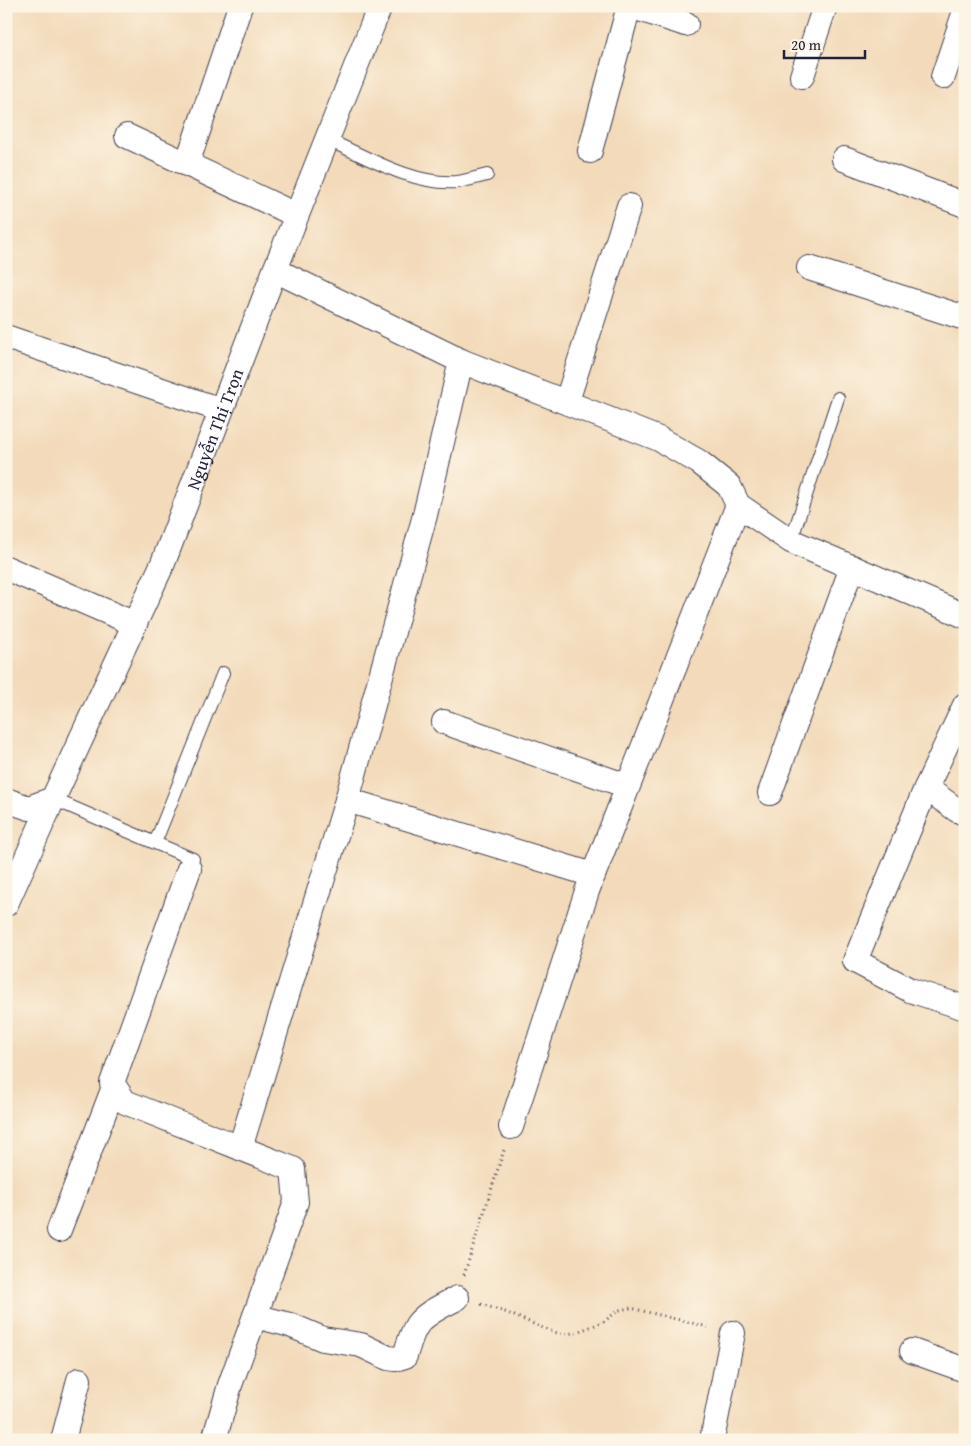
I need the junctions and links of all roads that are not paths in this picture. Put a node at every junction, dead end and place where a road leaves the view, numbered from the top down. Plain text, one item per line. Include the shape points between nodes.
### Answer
1 (240, 6) edge
2 (380, 6) edge
3 (629, 6) edge
4 (825, 6) edge
5 (965, 11) edge
6 (686, 24) dead end
7 (802, 76) dead end
8 (943, 77) dead end
9 (127, 136) dead end
10 (326, 139) junction
11 (590, 151) dead end
12 (844, 159) dead end
13 (186, 164) junction
14 (487, 175) dead end
15 (965, 205) edge
16 (629, 206) dead end
17 (296, 215) junction
18 (809, 268) dead end
19 (275, 270) junction
20 (965, 318) edge
21 (6, 337) edge
22 (461, 361) junction
23 (838, 398) dead end
24 (567, 401) junction
25 (221, 410) junction
26 (738, 505) junction
27 (790, 541) junction
28 (852, 567) junction
29 (6, 568) edge
30 (965, 616) edge
31 (135, 624) junction
32 (223, 673) dead end
33 (965, 705) edge
34 (444, 722) dead end
35 (627, 786) junction
36 (926, 788) junction
37 (770, 793) dead end
38 (53, 799) junction
39 (6, 800) edge
40 (347, 800) junction
41 (965, 813) edge
42 (155, 843) junction
43 (189, 869) joint
44 (593, 875) junction
45 (6, 904) edge
46 (965, 1008) edge
47 (114, 1087) junction
48 (511, 1127) road end
49 (240, 1148) junction
50 (59, 1230) dead end
51 (457, 1298) road end
52 (255, 1316) junction
53 (733, 1333) road end
54 (912, 1351) dead end
55 (965, 1370) edge
56 (79, 1380) dead end
57 (63, 1440) edge
58 (214, 1440) edge
59 (712, 1440) edge

1 - 13 street
2 - 10 street, Nguyễn Thị Trọn
3 - 6 street
3 - 11 street
4 - 7 street
5 - 8 street
9 - 13 street
10 - 14 lane via 410,177 457,182
10 - 17 street, Nguyễn Thị Trọn
12 - 15 street
13 - 17 street
16 - 24 street
17 - 19 street, Nguyễn Thị Trọn
18 - 20 street
19 - 22 street
19 - 25 street, Nguyễn Thị Trọn
21 - 25 street
22 - 24 street
22 - 40 street via 425,515
23 - 27 lane
24 - 26 street via 660,439 699,462 729,486
25 - 31 street, Nguyễn Thị Trọn via 164,563
26 - 27 street
26 - 35 street
27 - 28 street
28 - 30 street
28 - 37 street
29 - 31 street
31 - 38 street, Nguyễn Thị Trọn
32 - 42 lane
33 - 36 street
34 - 35 street
35 - 44 street
36 - 41 street
36 - 46 street via 855,961 910,990
38 - 39 street via 29,808
38 - 42 lane
38 - 45 street, Nguyễn Thị Trọn
40 - 44 street
40 - 49 street
42 - 43 lane via 192,859
43 - 47 street via 112,1083
44 - 48 street
47 - 49 street via 125,1102
47 - 50 street
49 - 52 street via 293,1170 296,1202
51 - 52 street via 418,1324 404,1356 395,1359 362,1345 323,1339 290,1324
52 - 58 street
53 - 59 street
54 - 55 street
56 - 57 street

